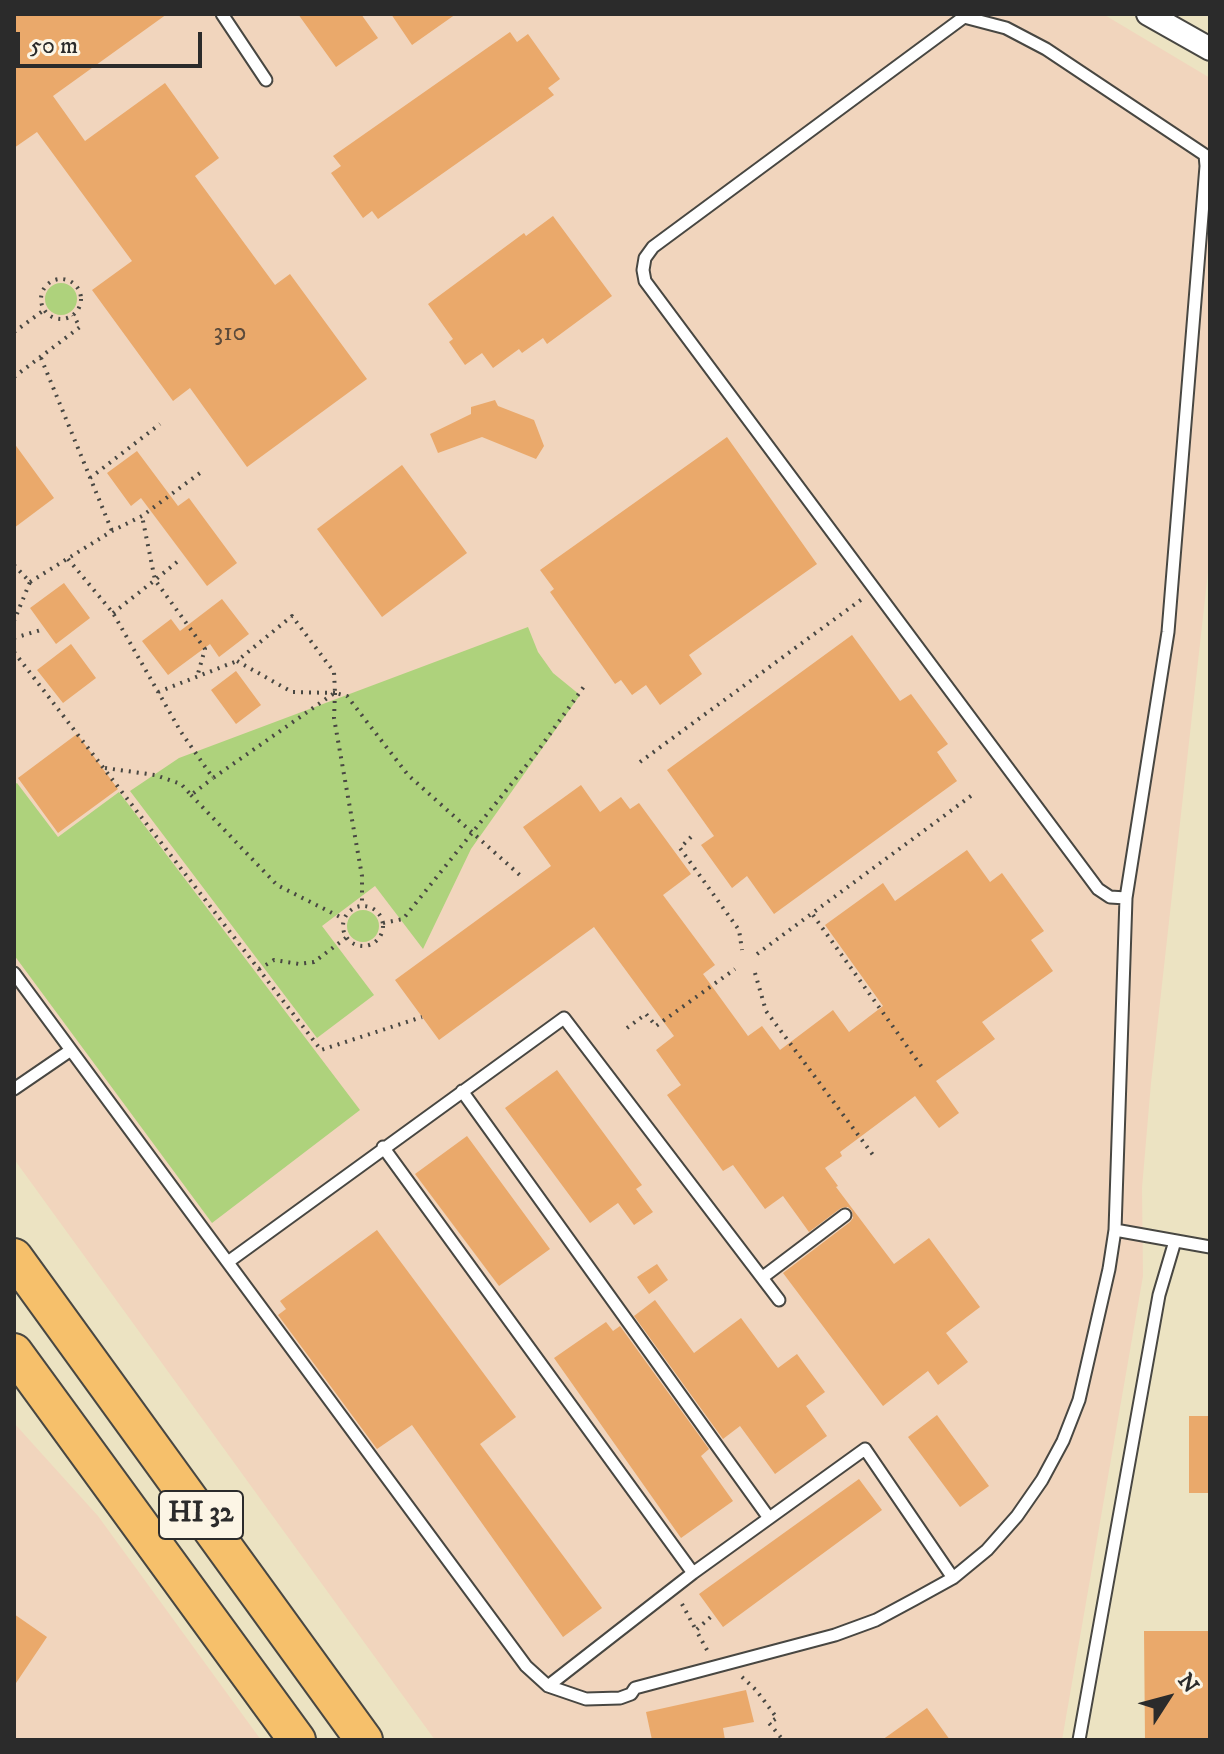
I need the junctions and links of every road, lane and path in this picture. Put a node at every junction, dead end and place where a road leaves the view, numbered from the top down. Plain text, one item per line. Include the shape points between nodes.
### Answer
1 (222, 14) edge
2 (1148, 14) edge
3 (965, 16) edge
4 (1210, 49) edge
5 (266, 80) dead end
6 (44, 310) junction
7 (73, 315) junction
8 (14, 332) edge
9 (41, 358) junction
10 (14, 377) edge
11 (160, 424) dead end
12 (200, 473) dead end
13 (90, 478) junction
14 (142, 516) junction
15 (112, 531) junction
16 (68, 559) junction
17 (177, 562) dead end
18 (14, 565) edge
19 (155, 580) junction
20 (30, 582) junction
21 (873, 589) junction
22 (113, 613) junction
23 (14, 621) edge
24 (41, 630) dead end
25 (14, 638) edge
26 (14, 652) edge
27 (237, 661) junction
28 (197, 677) junction
29 (585, 685) dead end
30 (158, 692) junction
31 (335, 693) junction
32 (640, 762) dead end
33 (105, 768) junction
34 (213, 778) junction
35 (975, 793) dead end
36 (191, 795) junction
37 (473, 831) junction
38 (691, 837) dead end
39 (522, 877) dead end
40 (1126, 898) junction
41 (362, 906) junction
42 (813, 915) junction
43 (344, 919) junction
44 (383, 923) junction
45 (347, 937) junction
46 (742, 950) dead end
47 (757, 954) dead end
48 (259, 969) junction
49 (735, 969) dead end
50 (14, 973) edge
51 (755, 973) dead end
52 (422, 1017) dead end
53 (627, 1028) dead end
54 (71, 1050) junction
55 (924, 1070) dead end
56 (14, 1089) edge
57 (462, 1091) junction
58 (383, 1147) junction
59 (876, 1159) dead end
60 (845, 1215) dead end
61 (1115, 1230) junction
62 (1175, 1241) junction
63 (1210, 1247) edge
64 (14, 1257) edge
65 (228, 1262) junction
66 (763, 1277) junction
67 (779, 1300) dead end
68 (14, 1352) edge
69 (769, 1518) junction
70 (693, 1573) junction
71 (953, 1578) junction
72 (672, 1588) junction
73 (714, 1614) dead end
74 (696, 1630) junction
75 (708, 1653) dead end
76 (735, 1675) dead end
77 (548, 1686) junction
78 (297, 1740) edge
79 (364, 1740) edge
80 (783, 1740) edge
81 (1079, 1740) edge

1 - 5 lane
2 - 4 street
3 - 21 lane via 653,247 643,270 645,281
3 - 40 lane via 1006,28 1046,49 1205,155 1168,632
6 - 7 path via 58,319
6 - 7 path via 43,289 64,280 79,292 81,302
6 - 8 path
7 - 9 path via 80,327
9 - 10 path
9 - 13 path
11 - 13 path
12 - 14 path
13 - 15 path
14 - 15 path
14 - 19 path
15 - 16 path
16 - 20 path
16 - 22 path
17 - 19 path
18 - 20 path
19 - 22 path
19 - 28 path via 205,649
20 - 23 path
21 - 32 path
21 - 40 lane via 1098,889
22 - 30 path
24 - 25 path
26 - 33 path
27 - 28 path
27 - 31 path via 292,692
27 - 31 path via 292,616 334,672
28 - 30 path
29 - 37 path
30 - 34 path
31 - 34 path
31 - 37 path via 347,696 408,775
31 - 41 path via 334,718 362,876
33 - 36 path via 168,779
33 - 48 path
34 - 36 path
35 - 42 path
36 - 43 path via 277,885
37 - 39 path
37 - 44 path via 403,919
38 - 46 path via 680,848 739,930
40 - 61 lane
41 - 43 path
41 - 44 path via 376,910
42 - 47 path
42 - 55 path
43 - 45 path
44 - 45 path via 382,934 371,944 355,944
45 - 48 path via 314,962 274,960
48 - 52 path via 321,1050
49 - 53 path via 656,1026 646,1014
50 - 54 lane
51 - 59 path via 766,1011
54 - 56 lane
54 - 65 lane
57 - 58 lane
57 - 66 lane via 564,1018
57 - 69 lane
58 - 65 lane
58 - 70 lane
60 - 66 lane
61 - 62 lane
61 - 71 lane via 1079,1400 1063,1441 1017,1516
62 - 63 lane
62 - 81 lane via 1159,1295
64 - 79 main road, HI 32
65 - 77 lane via 526,1666
66 - 67 lane
68 - 78 main road, HI 32
69 - 70 lane
69 - 71 lane via 865,1449
70 - 72 lane
71 - 77 lane via 876,1620 835,1635 635,1688 620,1698 586,1699
72 - 74 path
72 - 77 lane
73 - 74 path
74 - 75 path
76 - 80 path via 756,1690 777,1718 769,1723

